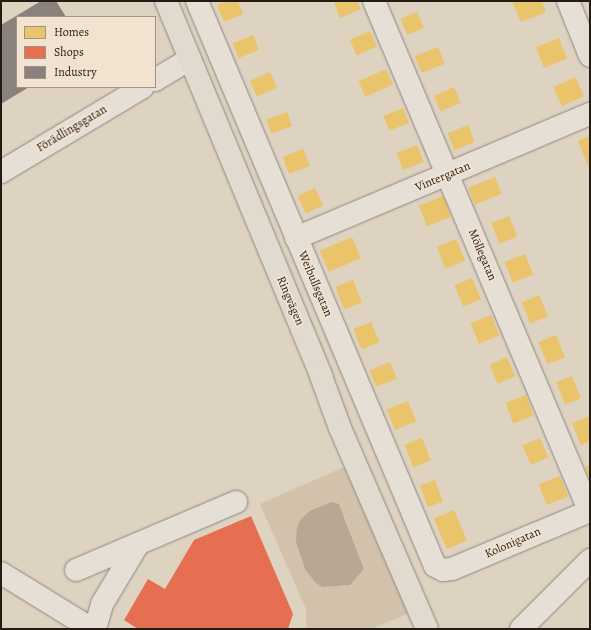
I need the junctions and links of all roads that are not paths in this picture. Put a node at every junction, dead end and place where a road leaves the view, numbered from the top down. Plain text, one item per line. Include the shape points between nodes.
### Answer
1 (166, 1) edge
2 (197, 1) edge
3 (374, 1) edge
4 (568, 1) edge
5 (590, 56) edge
6 (190, 59) junction
7 (156, 79) edge
8 (141, 88) edge
9 (590, 114) edge
10 (1, 172) edge
11 (449, 175) junction
12 (296, 238) junction
13 (236, 502) dead end
14 (589, 511) edge
15 (138, 544) junction
16 (590, 560) edge
17 (435, 566) joint
18 (76, 570) dead end
19 (1, 573) edge
20 (415, 601) junction
21 (548, 603) junction
22 (89, 626) edge
23 (427, 629) edge
24 (445, 629) edge
25 (521, 629) edge
26 (537, 629) edge

1 - 6 main road, Ringvägen
2 - 12 street, Weibullsgatan
3 - 11 street, Möllegatan
4 - 5 street
6 - 7 street
6 - 20 main road, Ringvägen via 322,376 340,428
8 - 10 street, Förädlingsgatan
9 - 11 street, Vintergatan
11 - 12 street, Vintergatan
11 - 14 street, Möllegatan
12 - 17 street, Weibullsgatan
13 - 15 street
14 - 17 street, Kolonigatan via 452,569 443,570
15 - 18 street
15 - 22 street
16 - 21 street
19 - 22 street
20 - 23 main road, Ringvägen
20 - 24 main road, Ringvägen
21 - 25 street
21 - 26 street

